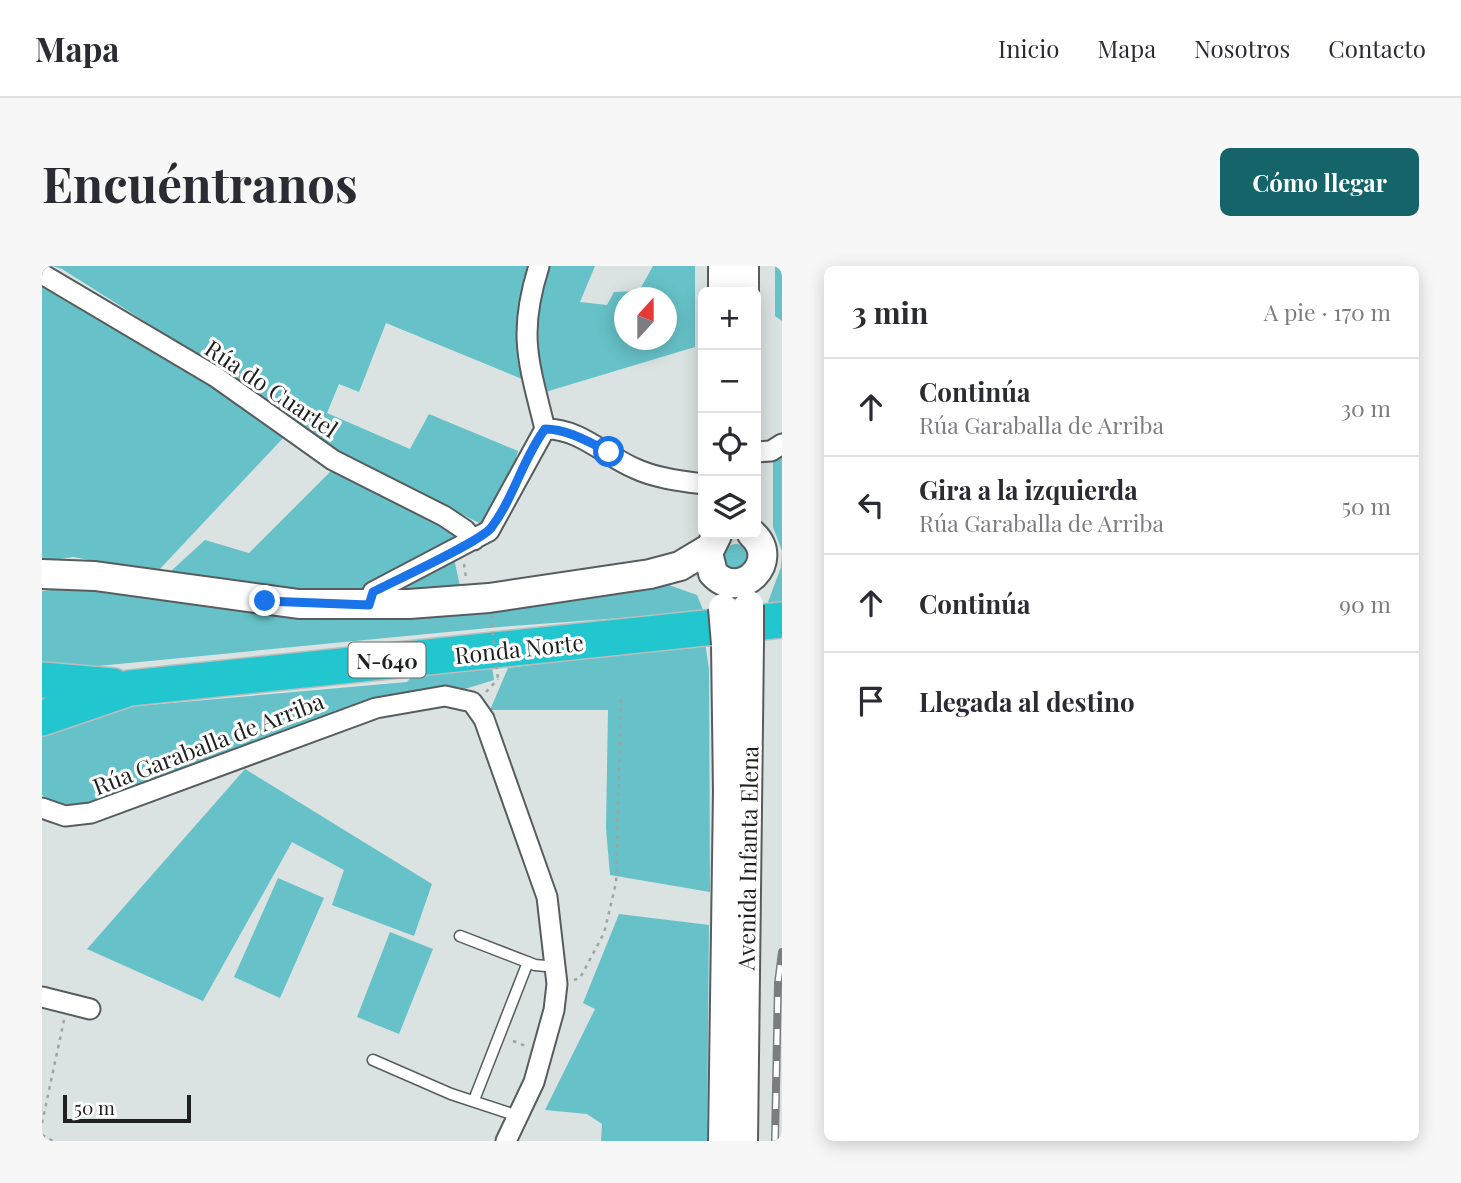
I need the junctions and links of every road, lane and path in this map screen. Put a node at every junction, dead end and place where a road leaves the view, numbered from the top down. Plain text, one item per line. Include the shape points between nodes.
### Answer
1 (539, 266) edge
2 (723, 266) edge
3 (744, 266) edge
4 (42, 274) edge
5 (723, 287) edge
6 (748, 287) edge
7 (753, 350) edge
8 (756, 413) edge
9 (545, 429) junction
10 (782, 444) edge
11 (761, 450) edge
12 (698, 483) edge
13 (757, 539) edge
14 (467, 544) junction
15 (716, 550) edge
16 (42, 574) edge
17 (757, 576) junction
18 (466, 579) dead end
19 (369, 605) junction
20 (736, 606) junction
21 (491, 615) dead end
22 (782, 620) edge
23 (738, 642) junction
24 (498, 679) dead end
25 (42, 680) edge
26 (130, 688) junction
27 (621, 698) dead end
28 (42, 718) edge
29 (44, 811) edge
30 (460, 936) dead end
31 (528, 962) junction
32 (557, 976) junction
33 (42, 997) edge
34 (68, 1003) junction
35 (90, 1009) dead end
36 (373, 1060) dead end
37 (474, 1100) junction
38 (518, 1116) junction
39 (42, 1123) edge
40 (42, 1135) edge
41 (53, 1141) edge
42 (506, 1141) edge
43 (723, 1141) edge
44 (743, 1141) edge

1 - 9 street via 525,330 529,373
2 - 5 street
3 - 6 street
4 - 14 street, Rúa do Cuartel via 216,377 333,460 444,516 465,530
7 - 8 path
9 - 12 street via 574,435 651,474
9 - 14 street via 502,512 489,531
10 - 11 street via 771,451
13 - 17 street, Avenida Infanta Elena via 764,556
14 - 18 path
14 - 19 street via 373,592
15 - 17 street via 742,583
15 - 19 street via 668,570 489,598
15 - 20 street, Avenida Infanta Elena
16 - 19 street via 62,572 276,602
17 - 20 street, Avenida Infanta Elena
20 - 23 street, Avenida Infanta Elena, bridge
21 - 24 path, bridge
22 - 26 highway, Ronda Norte / N-640
23 - 43 street, Avenida Infanta Elena via 728,791
23 - 44 street, Avenida Infanta Elena
25 - 26 highway, Ronda Norte / N-640
26 - 28 highway, Ronda Norte / N-640
27 - 32 path via 616,883 604,933 580,978
29 - 32 street, Rúa Garaballa de Arriba via 65,816 91,813 364,712 445,696 463,698 484,719 547,897
30 - 31 lane
31 - 32 lane
31 - 37 lane
32 - 38 street, Rúa Garaballa de Arriba via 544,1048
33 - 34 street
34 - 35 street
34 - 39 path
36 - 37 lane
37 - 38 lane
38 - 42 street, Rúa Garaballa de Arriba
40 - 41 path

